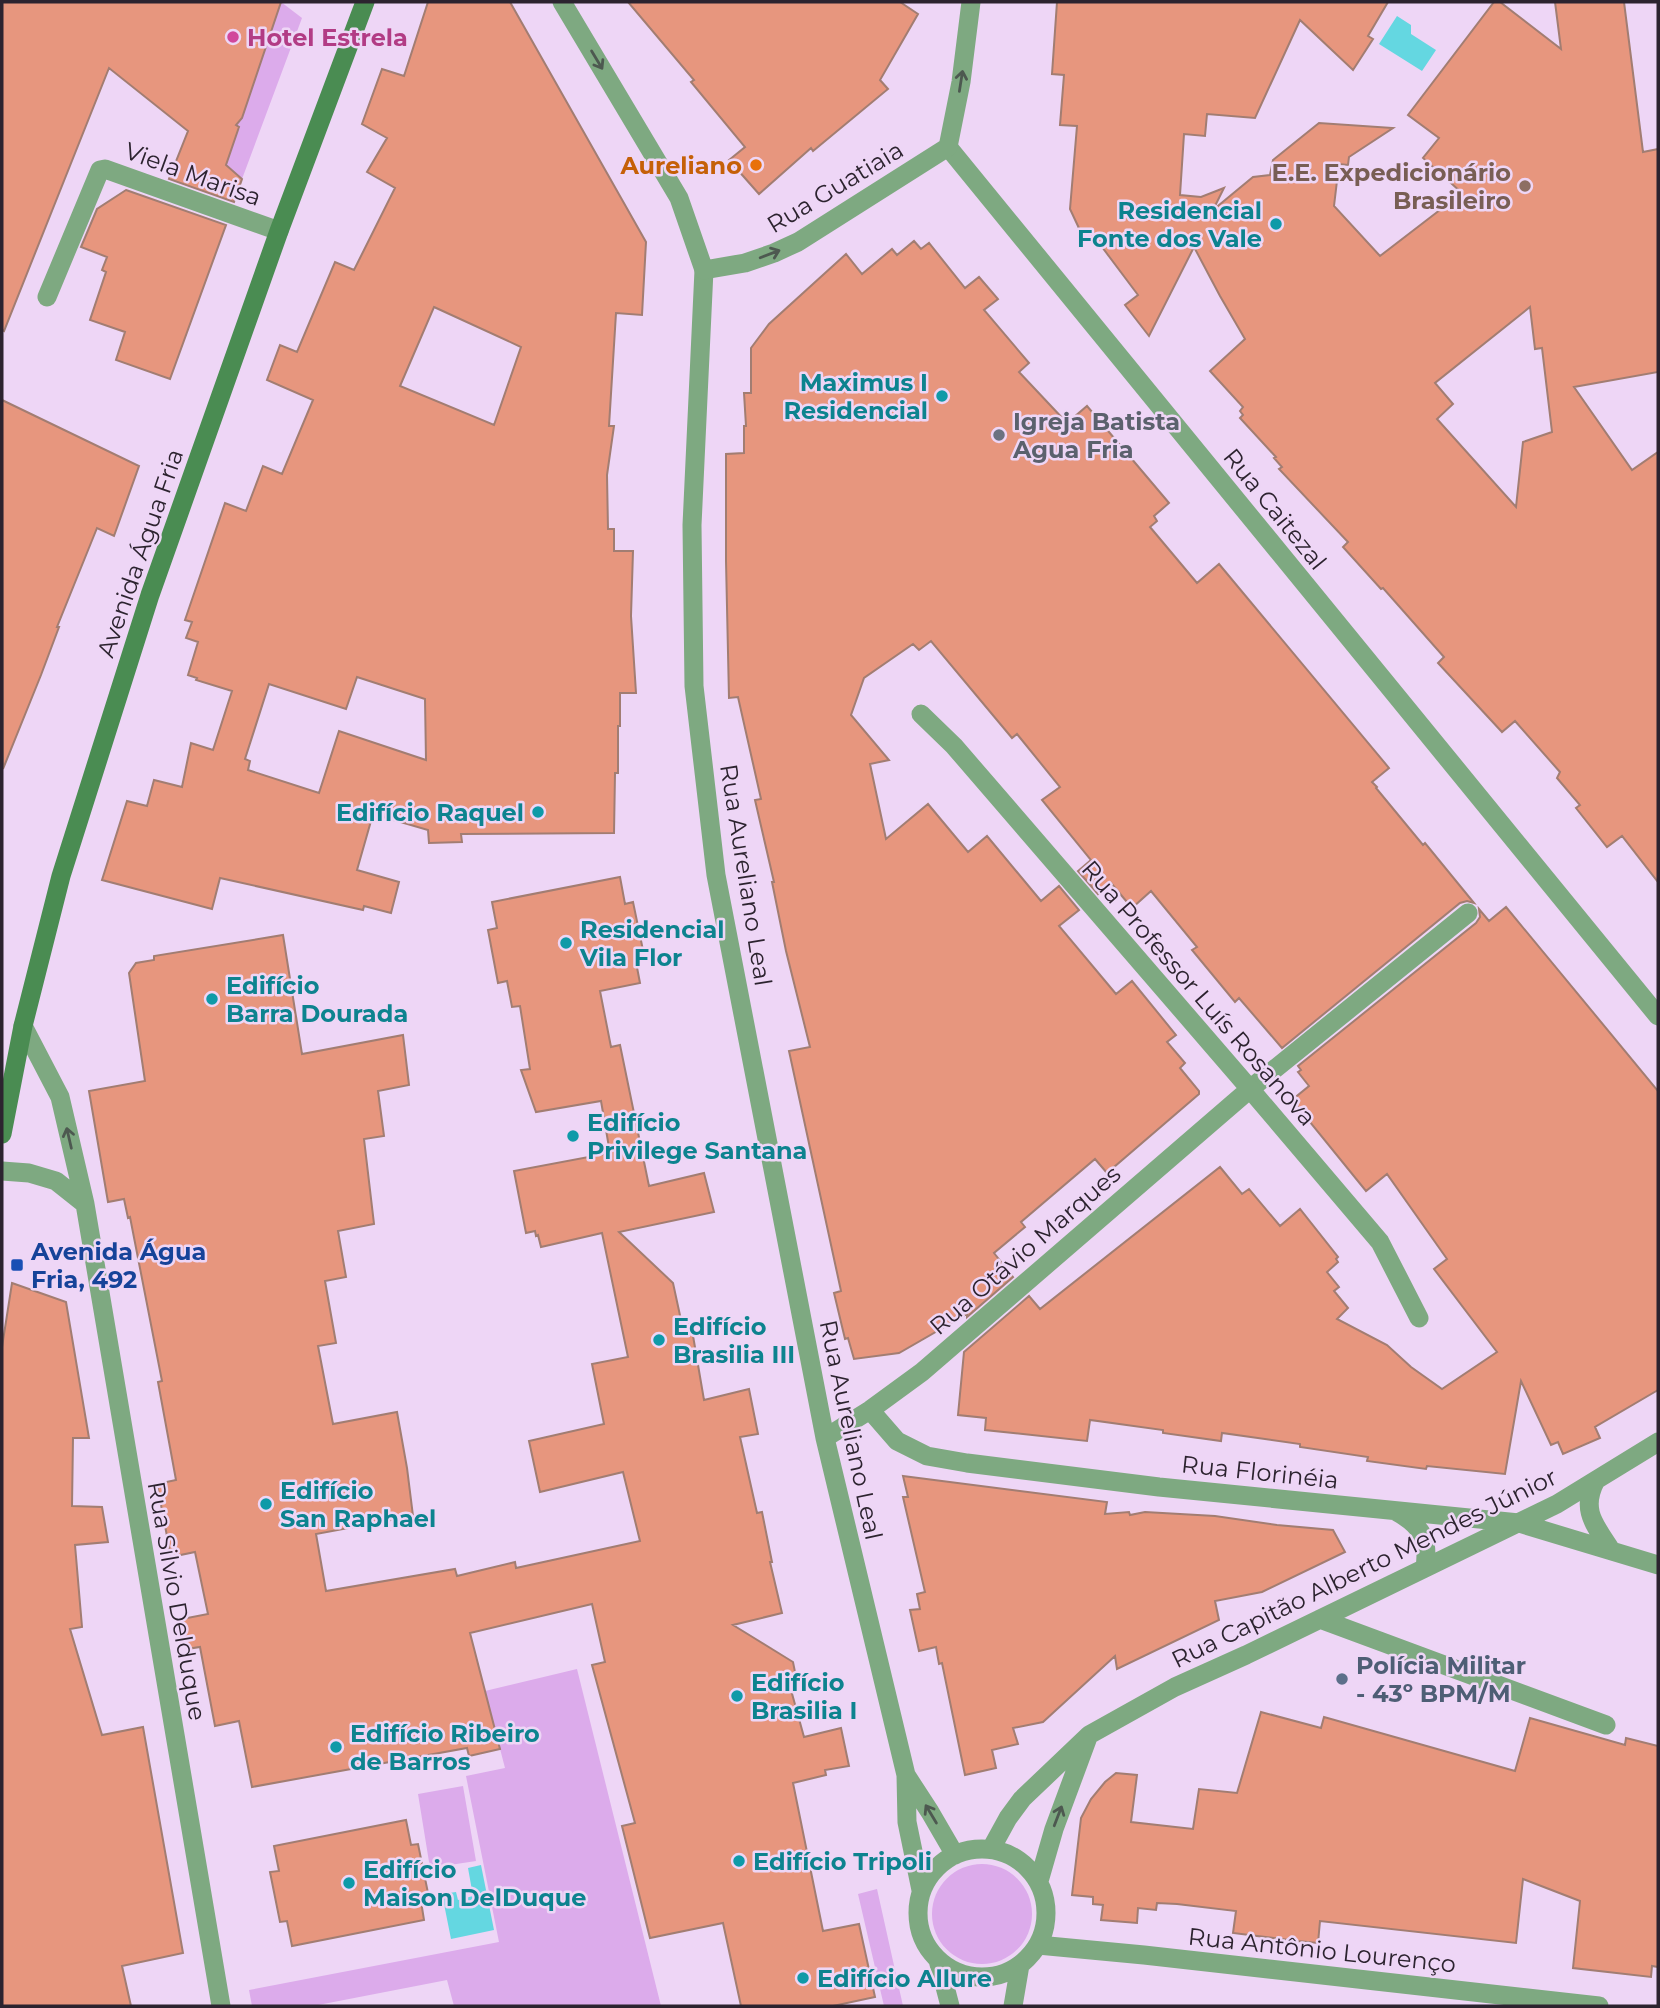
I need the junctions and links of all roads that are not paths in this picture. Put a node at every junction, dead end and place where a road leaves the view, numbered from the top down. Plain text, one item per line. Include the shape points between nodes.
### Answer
1 (365, 2) edge
2 (562, 2) edge
3 (968, 3) edge
4 (948, 148) junction
5 (279, 231) junction
6 (704, 270) junction
7 (47, 297) dead end
8 (921, 714) dead end
9 (1468, 913) dead end
10 (1658, 1016) edge
11 (23, 1026) junction
12 (1250, 1089) junction
13 (2, 1133) edge
14 (2, 1171) edge
15 (85, 1204) junction
16 (1419, 1318) dead end
17 (870, 1410) junction
18 (825, 1438) junction
19 (1658, 1442) edge
20 (1596, 1480) junction
21 (1393, 1510) junction
22 (1519, 1523) junction
23 (1611, 1550) junction
24 (1658, 1564) edge
25 (1426, 1568) junction
26 (1320, 1619) junction
27 (1606, 1725) dead end
28 (1089, 1735) junction
29 (906, 1775) junction
30 (991, 1849) junction
31 (955, 1855) junction
32 (1038, 1881) junction
33 (921, 1890) junction
34 (1038, 1945) junction
35 (938, 1961) junction
36 (1020, 1965) junction
37 (221, 2006) edge
38 (950, 2006) edge
39 (1013, 2006) edge
40 (1599, 2006) edge

1 - 5 main road, Avenida Água Fria
2 -> 6 street, Rua Aureliano Leal via 678,198
4 -> 3 street via 961,82
6 -> 4 street, Rua Guatiaia via 745,263 799,242
4 - 10 street, Rua Caitezal
5 - 7 street, Viela Marisa via 100,170
5 - 11 main road, Avenida Água Fria via 149,595 61,876
6 - 18 street, Rua Aureliano Leal via 692,526 694,686 716,875
8 - 12 street, Rua Professor Luís Rosanova via 954,746
9 - 12 street, Rua Otávio Marques
11 - 13 main road, Avenida Água Fria
15 -> 11 street, Rua Silvio Delduque via 60,1097
12 - 16 street, Rua Professor Luís Rosanova via 1380,1242
12 - 17 street, Rua Otávio Marques via 922,1372
14 - 15 street via 55,1181
15 - 37 street, Rua Silvio Delduque
17 - 18 street, Rua Otávio Marques
17 - 21 street, Rua Florinéia via 897,1441 928,1456 1145,1485
18 - 29 street, Rua Aureliano Leal
19 - 20 street, Rua Capitão Alberto Mendes Júnior
20 - 22 street, Rua Capitão Alberto Mendes Júnior
20 - 23 street via 1588,1504
21 - 22 street, Rua Florinéia
21 - 25 street via 1420,1528
22 - 23 street, Rua Florinéia
22 - 25 street, Rua Capitão Alberto Mendes Júnior
23 - 24 street, Rua Florinéia
25 - 26 street, Rua Capitão Alberto Mendes Júnior
26 - 27 street
26 - 28 street, Rua Capitão Alberto Mendes Júnior via 1175,1687
28 - 30 street, Rua Capitão Alberto Mendes Júnior via 1023,1798
32 -> 28 street
31 -> 29 street, Rua Aureliano Leal
29 - 33 street, Rua Aureliano Leal via 907,1822
30 - 31 street
30 - 32 street via 1018,1860
31 - 33 street via 929,1875
32 - 34 street via 1046,1903 1046,1924
33 - 35 street, Rua Aureliano Leal via 919,1928
34 - 36 street
34 - 40 street, Rua Antônio Lourenço
35 - 36 street via 957,1973 978,1978 1000,1975
35 - 38 street, Rua Aureliano Leal
36 - 39 street

